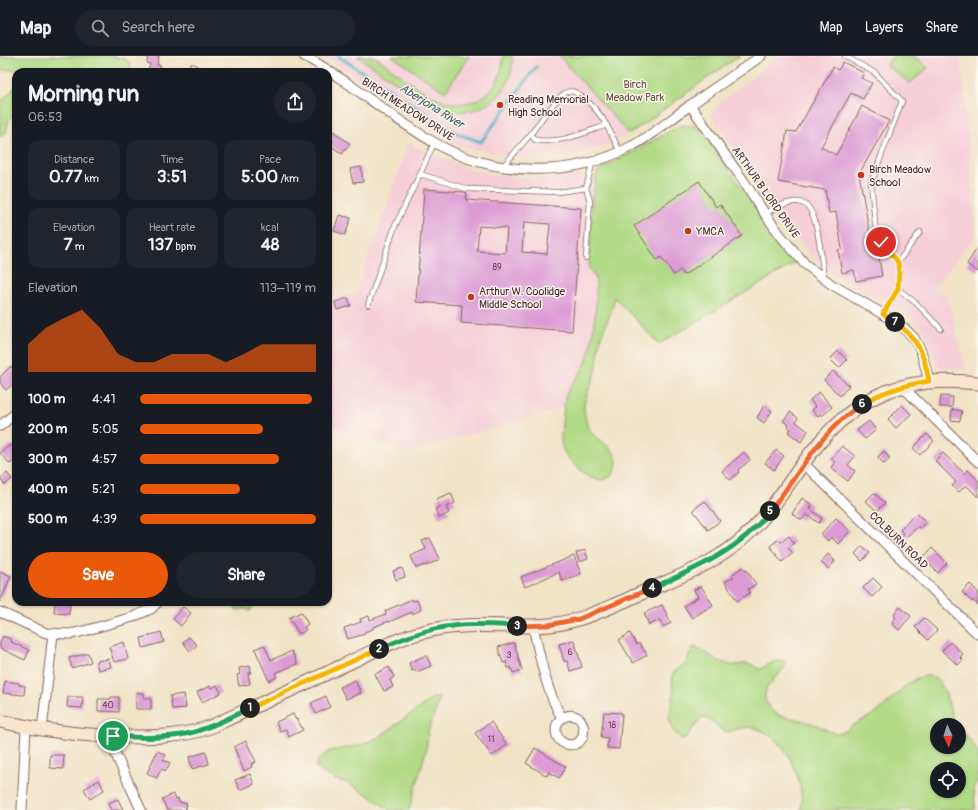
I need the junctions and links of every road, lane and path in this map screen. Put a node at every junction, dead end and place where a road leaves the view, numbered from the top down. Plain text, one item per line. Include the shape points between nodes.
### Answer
1 (304, 56) edge
2 (761, 56) edge
3 (845, 56) edge
4 (325, 68) edge
5 (332, 73) edge
6 (690, 106) junction
7 (607, 125) junction
8 (531, 134) junction
9 (434, 142) junction
10 (620, 152) junction
11 (593, 161) junction
12 (502, 167) junction
13 (420, 174) junction
14 (586, 188) junction
15 (765, 214) junction
16 (920, 232) dead end
17 (586, 258) dead end
18 (898, 262) junction
19 (824, 279) junction
20 (898, 289) junction
21 (368, 305) dead end
22 (883, 314) junction
23 (941, 329) dead end
24 (929, 381) junction
25 (978, 383) edge
26 (902, 386) junction
27 (12, 416) edge
28 (0, 426) edge
29 (978, 462) edge
30 (803, 463) junction
31 (153, 606) edge
32 (0, 612) edge
33 (533, 626) junction
34 (53, 634) junction
35 (978, 634) edge
36 (562, 718) dead end
37 (0, 721) edge
38 (26, 727) junction
39 (42, 730) junction
40 (113, 736) junction
41 (22, 810) edge
42 (142, 810) edge

1 - 4 street, BIRCH MEADOW DRIVE
2 - 6 street, BIRCH MEADOW DRIVE
3 - 18 lane via 875,73 902,101 871,183 876,232
5 - 9 street, BIRCH MEADOW DRIVE
6 - 10 street, BIRCH MEADOW DRIVE via 643,140
6 - 15 street, ARTHUR B LORD DRIVE
7 - 8 lane via 566,139 535,140
7 - 8 lane via 585,99 569,91 561,96
7 - 10 lane
8 - 12 lane
9 - 12 street, BIRCH MEADOW DRIVE via 467,158
9 - 13 lane
10 - 11 street, BIRCH MEADOW DRIVE
11 - 12 street, BIRCH MEADOW DRIVE via 553,168
11 - 14 lane
13 - 14 lane via 467,189 558,192
13 - 21 lane via 395,226
14 - 17 lane via 590,201
15 - 19 street, ARTHUR B LORD DRIVE via 805,264
15 - 19 lane via 793,202 808,207 815,218
16 - 18 lane
18 - 20 lane
19 - 22 street, ARTHUR B LORD DRIVE
20 - 22 lane
20 - 23 lane via 916,303
22 - 24 street, ARTHUR B LORD DRIVE via 914,338 924,358
24 - 25 street
24 - 26 street
26 - 29 street
26 - 30 street via 872,398 845,416
27 - 28 street
30 - 33 street via 766,516 747,536 714,560 596,613 568,622
30 - 35 street, COLBURN ROAD
31 - 34 street via 133,617 77,633
32 - 34 street
33 - 36 street via 553,700
33 - 40 street via 462,625 424,632 378,649 201,730 166,736
34 - 39 street
37 - 38 street
38 - 39 street
38 - 41 street
39 - 40 street
40 - 42 street via 116,755

